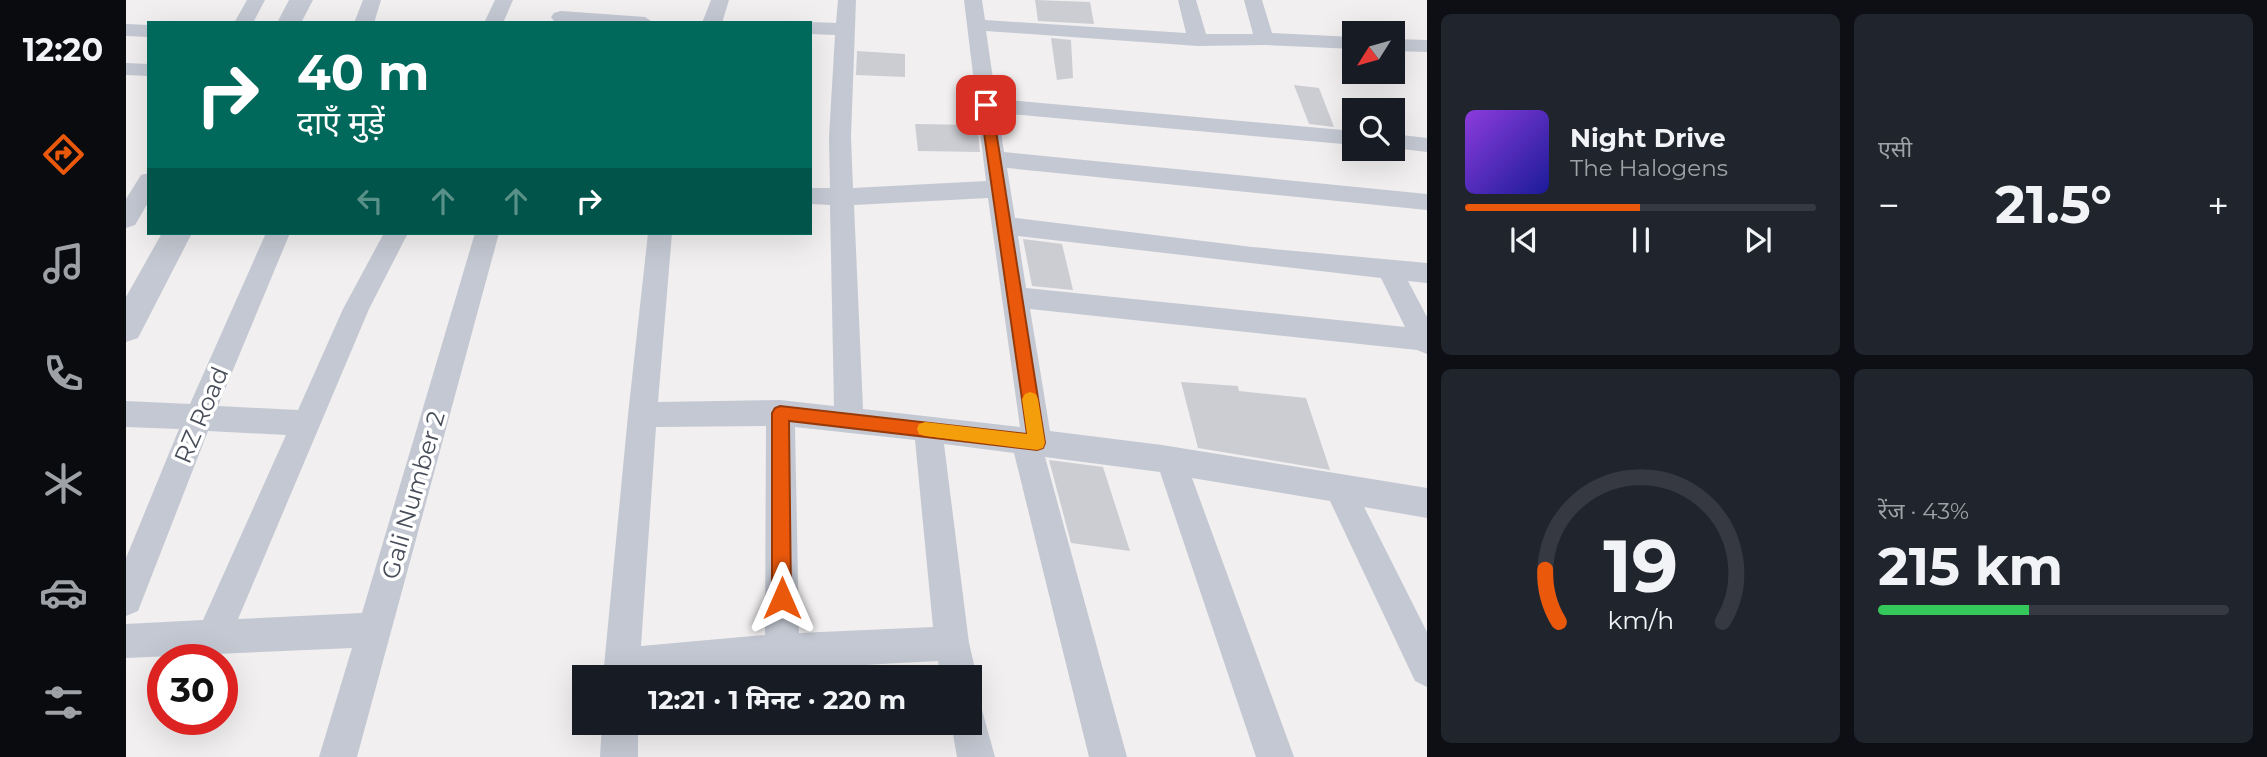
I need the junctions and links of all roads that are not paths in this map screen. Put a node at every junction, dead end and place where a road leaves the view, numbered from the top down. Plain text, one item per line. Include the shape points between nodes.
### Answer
1 (256, 0) edge
2 (301, 0) edge
3 (372, 0) edge
4 (504, 0) edge
5 (720, 0) edge
6 (847, 0) edge
7 (973, 0) edge
8 (1187, 0) edge
9 (1253, 0) edge
10 (563, 13) edge
11 (244, 21) edge
12 (290, 21) edge
13 (365, 21) edge
14 (495, 21) edge
15 (629, 21) edge
16 (713, 21) edge
17 (976, 25) junction
18 (812, 28) edge
19 (845, 29) junction
20 (126, 30) edge
21 (147, 31) edge
22 (1264, 39) junction
23 (1198, 40) junction
24 (1342, 42) edge
25 (1405, 45) edge
26 (1427, 46) edge
27 (126, 69) edge
28 (147, 70) edge
29 (986, 105) junction
30 (1342, 137) edge
31 (1405, 142) edge
32 (1427, 145) edge
33 (995, 159) junction
34 (147, 184) edge
35 (1000, 189) junction
36 (812, 196) edge
37 (842, 197) junction
38 (1427, 202) edge
39 (126, 219) edge
40 (1005, 226) junction
41 (176, 235) edge
42 (277, 235) edge
43 (395, 235) edge
44 (486, 235) edge
45 (660, 235) edge
46 (1389, 269) junction
47 (1427, 273) edge
48 (1015, 297) junction
49 (126, 328) edge
50 (1426, 341) edge
51 (780, 413) junction
52 (126, 414) edge
53 (642, 415) junction
54 (198, 419) junction
55 (849, 421) junction
56 (306, 423) junction
57 (928, 429) junction
58 (1031, 442) junction
59 (1171, 461) junction
60 (1339, 488) junction
61 (1427, 503) edge
62 (126, 599) edge
63 (374, 630) junction
64 (213, 638) junction
65 (126, 641) edge
66 (952, 643) junction
67 (782, 651) junction
68 (621, 665) edge
69 (669, 665) edge
70 (957, 665) edge
71 (1427, 670) edge
72 (620, 735) edge
73 (971, 735) edge
74 (338, 757) edge
75 (619, 757) edge
76 (976, 757) edge
77 (1108, 757) edge
78 (1275, 757) edge

1 - 11 street
2 - 12 street
3 - 13 street
4 - 14 street
5 - 16 street
6 - 19 street
7 - 17 street
8 - 23 street
9 - 22 street
10 - 15 street
17 - 23 street
17 - 29 street
18 - 19 street
19 - 37 street
20 - 21 street
22 - 23 street
22 - 24 street
25 - 26 street
27 - 28 street
29 - 30 street
29 - 33 street
31 - 32 street
33 - 35 street
33 - 38 street
34 - 39 street
35 - 37 street
35 - 40 street
36 - 37 street
37 - 55 street
40 - 46 street
40 - 48 street
41 - 49 street
42 - 54 street, RZ Road
43 - 56 street via 356,309
44 - 63 street, Gali Number 2
45 - 53 street
46 - 47 street
46 - 50 street
48 - 50 street
48 - 58 street
51 - 53 street
51 - 55 street
51 - 67 street
52 - 54 street
53 - 68 street
54 - 56 street
54 - 62 street, RZ Road
55 - 57 street
56 - 64 street
57 - 58 street
57 - 66 street
58 - 59 street
58 - 77 street
59 - 60 street
59 - 78 street
60 - 61 street
60 - 71 street
63 - 64 street
63 - 74 street, Gali Number 2
64 - 65 street
66 - 67 street
66 - 70 street
67 - 69 street
72 - 75 street
73 - 76 street

